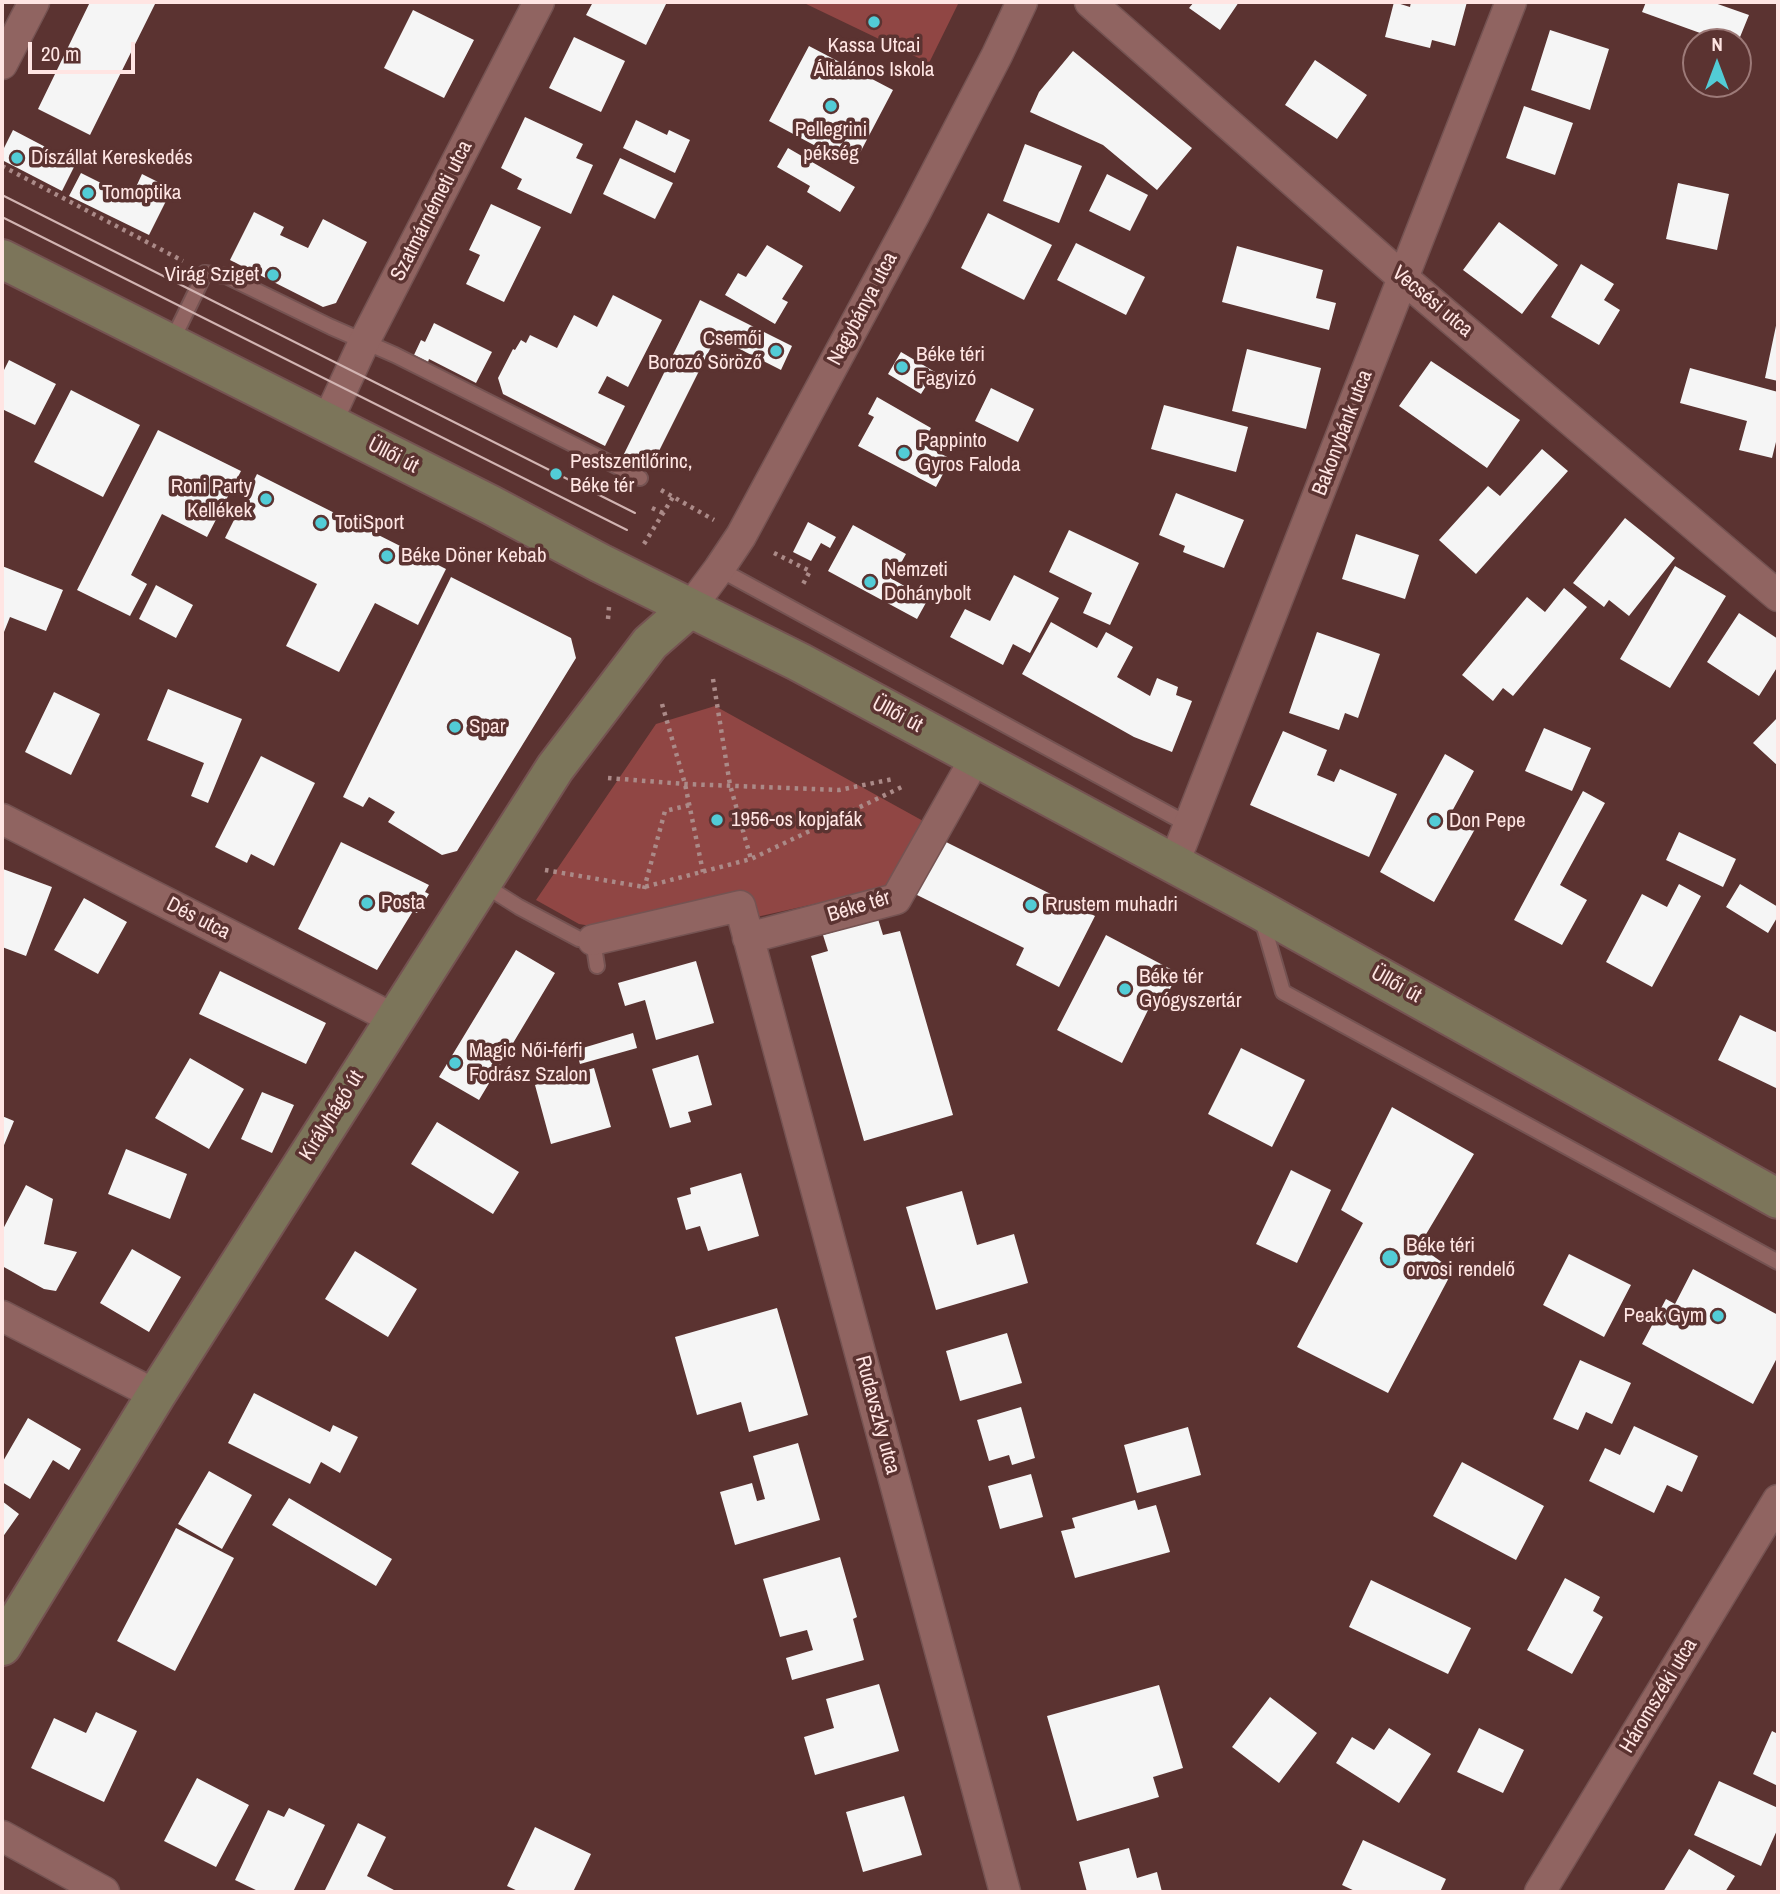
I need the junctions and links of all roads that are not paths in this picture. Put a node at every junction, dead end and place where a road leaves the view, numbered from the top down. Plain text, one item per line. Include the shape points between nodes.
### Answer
1 (34, 2) edge
2 (539, 2) edge
3 (1022, 2) edge
4 (1090, 2) edge
5 (1511, 2) edge
6 (2, 64) edge
7 (2, 259) edge
8 (1403, 278) junction
9 (364, 342) junction
10 (170, 344) junction
11 (327, 422) junction
12 (640, 478) road end
13 (719, 569) junction
14 (1775, 581) edge
15 (690, 608) junction
16 (976, 757) junction
17 (2, 819) edge
18 (1189, 825) junction
19 (1174, 863) junction
20 (482, 884) junction
21 (1258, 909) junction
22 (748, 938) junction
23 (595, 953) joint
24 (394, 1019) junction
25 (1778, 1199) edge
26 (1778, 1262) edge
27 (2, 1316) edge
28 (156, 1395) junction
29 (1778, 1500) edge
30 (2, 1646) edge
31 (2, 1836) edge
32 (104, 1892) edge
33 (1005, 1892) edge
34 (1540, 1892) edge

1 - 6 street
2 - 9 street, Szatmárnémeti utca
3 - 13 street, Nagybánya utca via 914,215
4 - 8 street, Vecsési utca
5 - 8 street, Bakonybánk utca
7 - 10 main road, Üllői út
8 - 14 street, Vecsési utca
8 - 18 street, Bakonybánk utca
9 - 10 lane via 226,276 205,273
9 - 11 street, Szatmárnémeti utca
9 - 12 lane
10 - 11 main road, Üllői út
11 - 15 main road, Üllői út
13 - 15 street, Nagybánya utca
13 - 18 lane
15 - 16 main road, Üllői út
15 - 20 main road, Királyhágó út via 650,643 555,768
16 - 19 main road, Üllői út
16 - 22 street, Béke tér via 896,899
17 - 24 street, Dés utca
18 - 19 street, Bakonybánk utca
19 - 21 main road, Üllői út
20 - 23 lane via 579,939
20 - 24 main road, Királyhágó út
21 - 25 main road, Üllői út
21 - 26 lane via 1283,992
22 - 23 street, Rudavszky utca via 740,906 652,927
22 - 33 street, Rudavszky utca
24 - 28 main road, Királyhágó út
27 - 28 street
28 - 30 main road, Királyhágó út
29 - 34 street, Háromszéki utca
31 - 32 street

